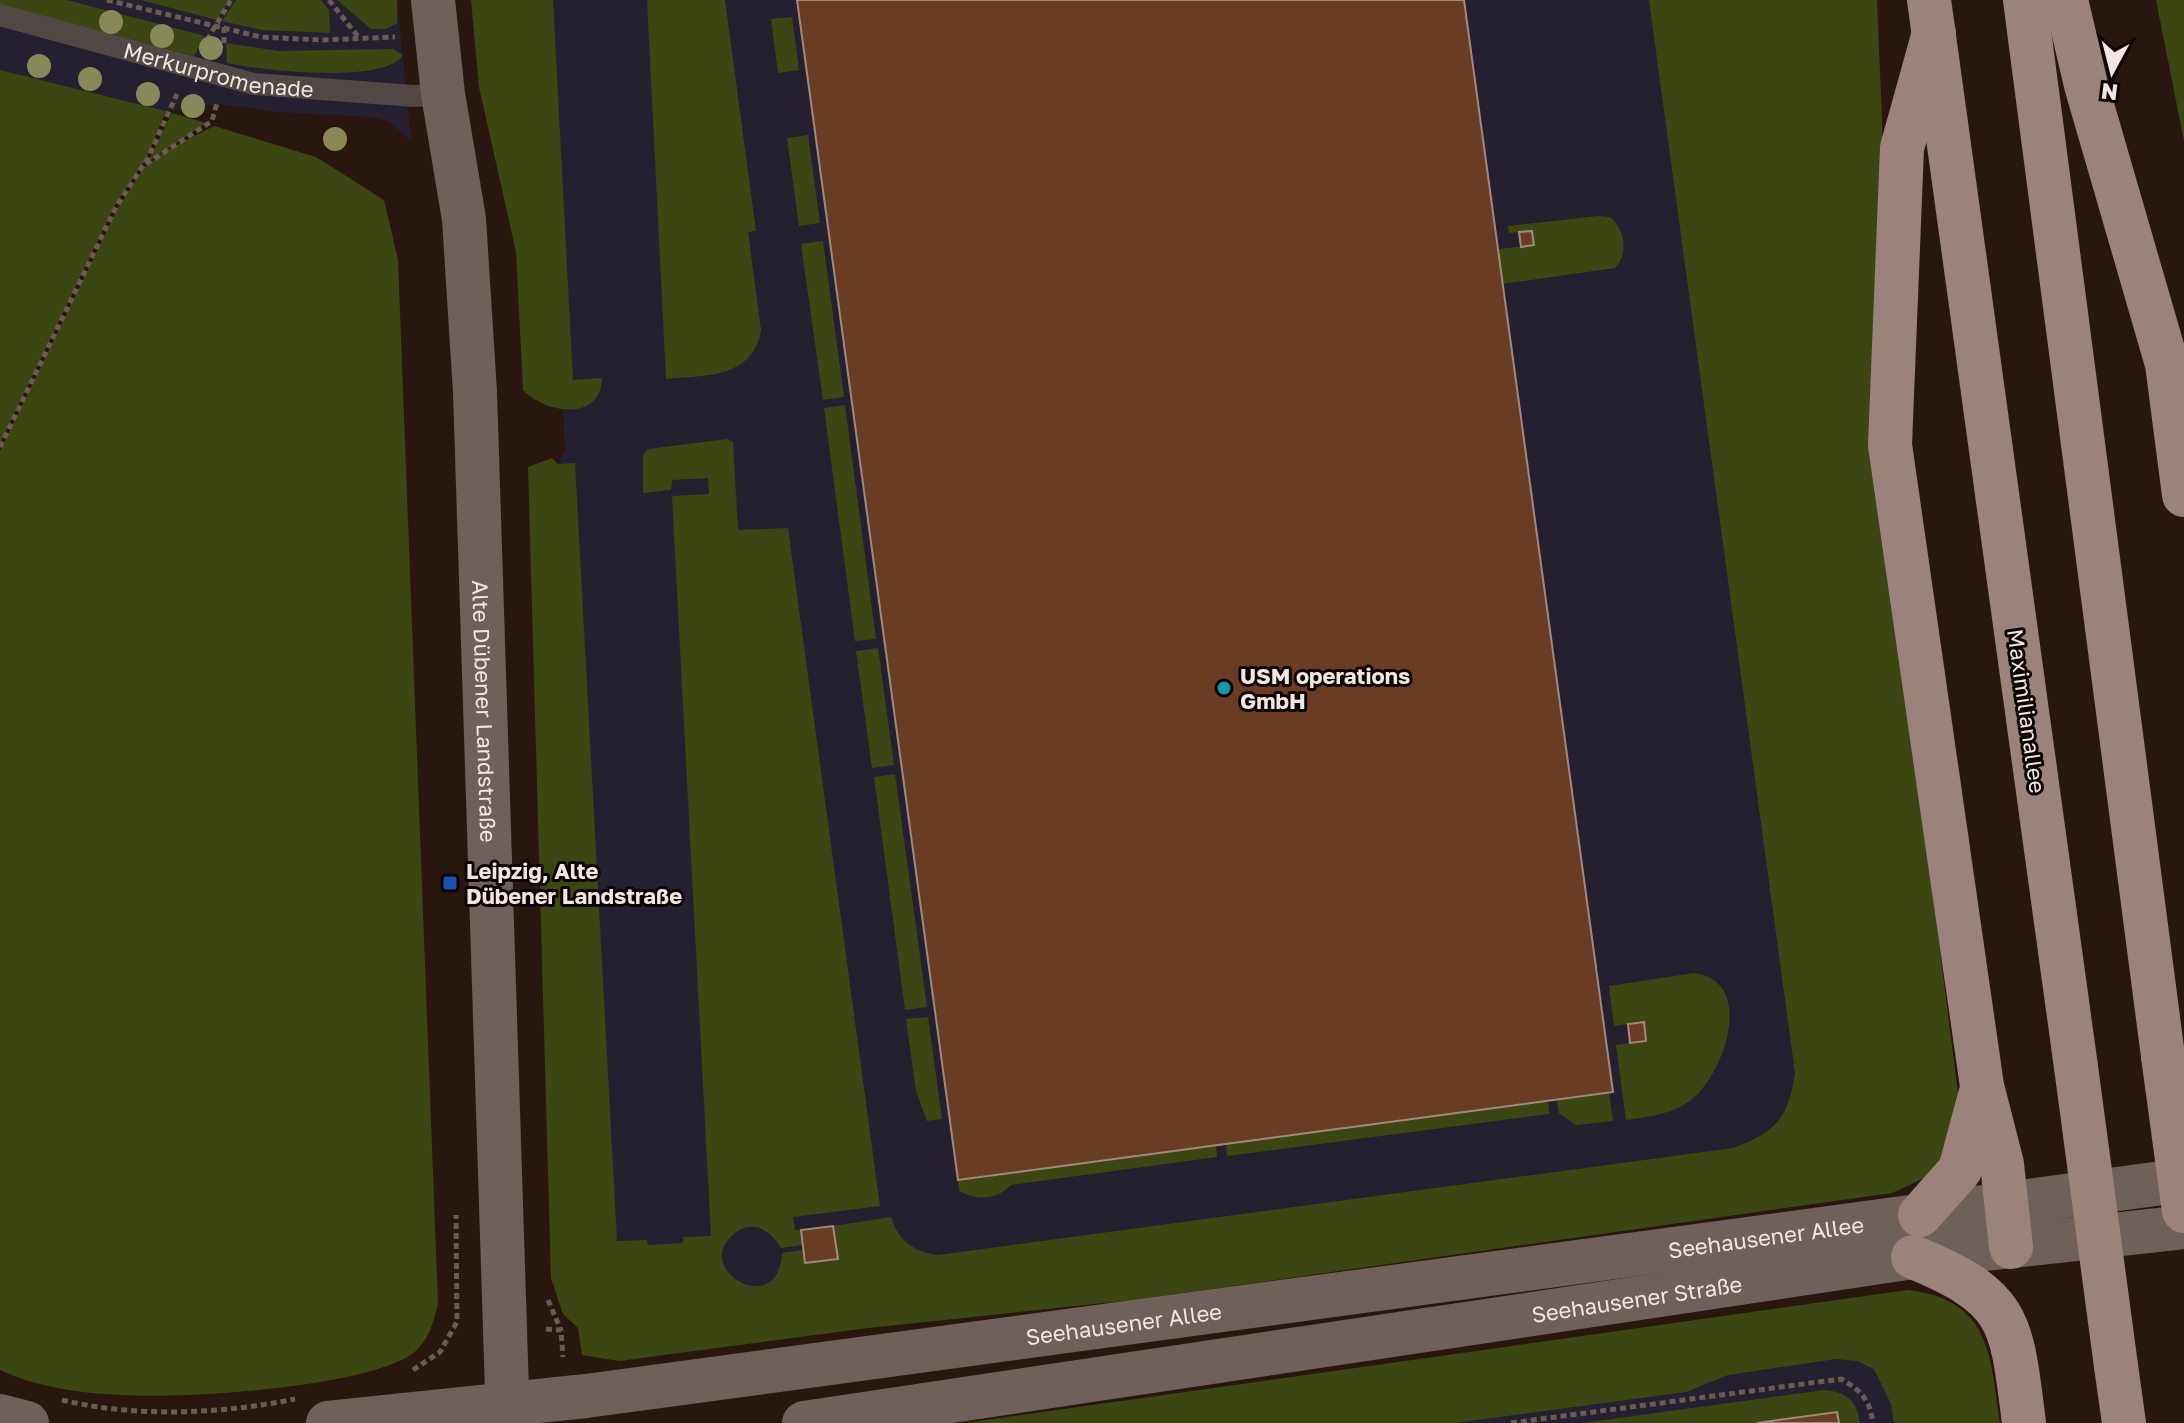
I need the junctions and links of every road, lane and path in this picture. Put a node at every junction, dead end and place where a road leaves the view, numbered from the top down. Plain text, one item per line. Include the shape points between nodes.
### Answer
1 (107, 0) edge
2 (231, 0) edge
3 (329, 0) edge
4 (2025, 0) edge
5 (2066, 0) edge
6 (0, 15) edge
7 (435, 17) edge
8 (1932, 17) edge
9 (215, 26) junction
10 (224, 27) junction
11 (360, 40) junction
12 (190, 67) junction
13 (225, 76) junction
14 (443, 94) junction
15 (141, 168) junction
16 (0, 447) edge
17 (2184, 495) edge
18 (1982, 1086) junction
19 (2184, 1180) edge
20 (2006, 1204) junction
21 (2184, 1211) edge
22 (2184, 1227) edge
23 (1917, 1236) junction
24 (2011, 1247) junction
25 (457, 1322) dead end
26 (410, 1372) dead end
27 (40, 1410) edge
28 (319, 1410) edge
29 (508, 1413) edge
30 (0, 1416) edge
31 (804, 1423) edge
32 (1511, 1423) edge
33 (1873, 1423) edge
34 (2024, 1423) edge
35 (2124, 1423) edge

1 - 9 path
2 - 9 path
3 - 11 path
4 - 21 highway, bridge
5 - 17 highway via 2167,364
6 - 12 lane, Merkurpromenade
7 - 11 path
7 - 14 main road, Alte Dübener Landstraße
8 - 18 highway via 1902,148 1890,445
8 - 35 highway, Maximilianallee, bridge
9 - 10 path
9 - 12 path
10 - 11 path via 261,37
10 - 13 path
12 - 13 lane, Merkurpromenade
12 - 15 path
13 - 14 lane, Merkurpromenade via 254,84
13 - 15 path via 212,121
14 - 29 main road, Alte Dübener Landstraße via 464,219 475,392
15 - 16 path via 116,207
18 - 20 highway via 2002,1164
18 - 23 highway via 1960,1170
19 - 20 main road, Seehausener Straße
20 - 23 main road, Seehausener Straße
20 - 24 highway
22 - 24 main road, Seehausener Allee
23 - 24 main road, Seehausener Allee
23 - 29 main road, Seehausener Allee
23 - 31 main road, Seehausener Straße via 1360,1341
23 - 34 highway via 1995,1304 2007,1327
25 - 26 path via 440,1352
27 - 28 path via 83,1405 177,1411
27 - 30 main road
28 - 29 main road, Seehausener Allee
32 - 33 path via 1841,1379 1859,1389 1871,1407

